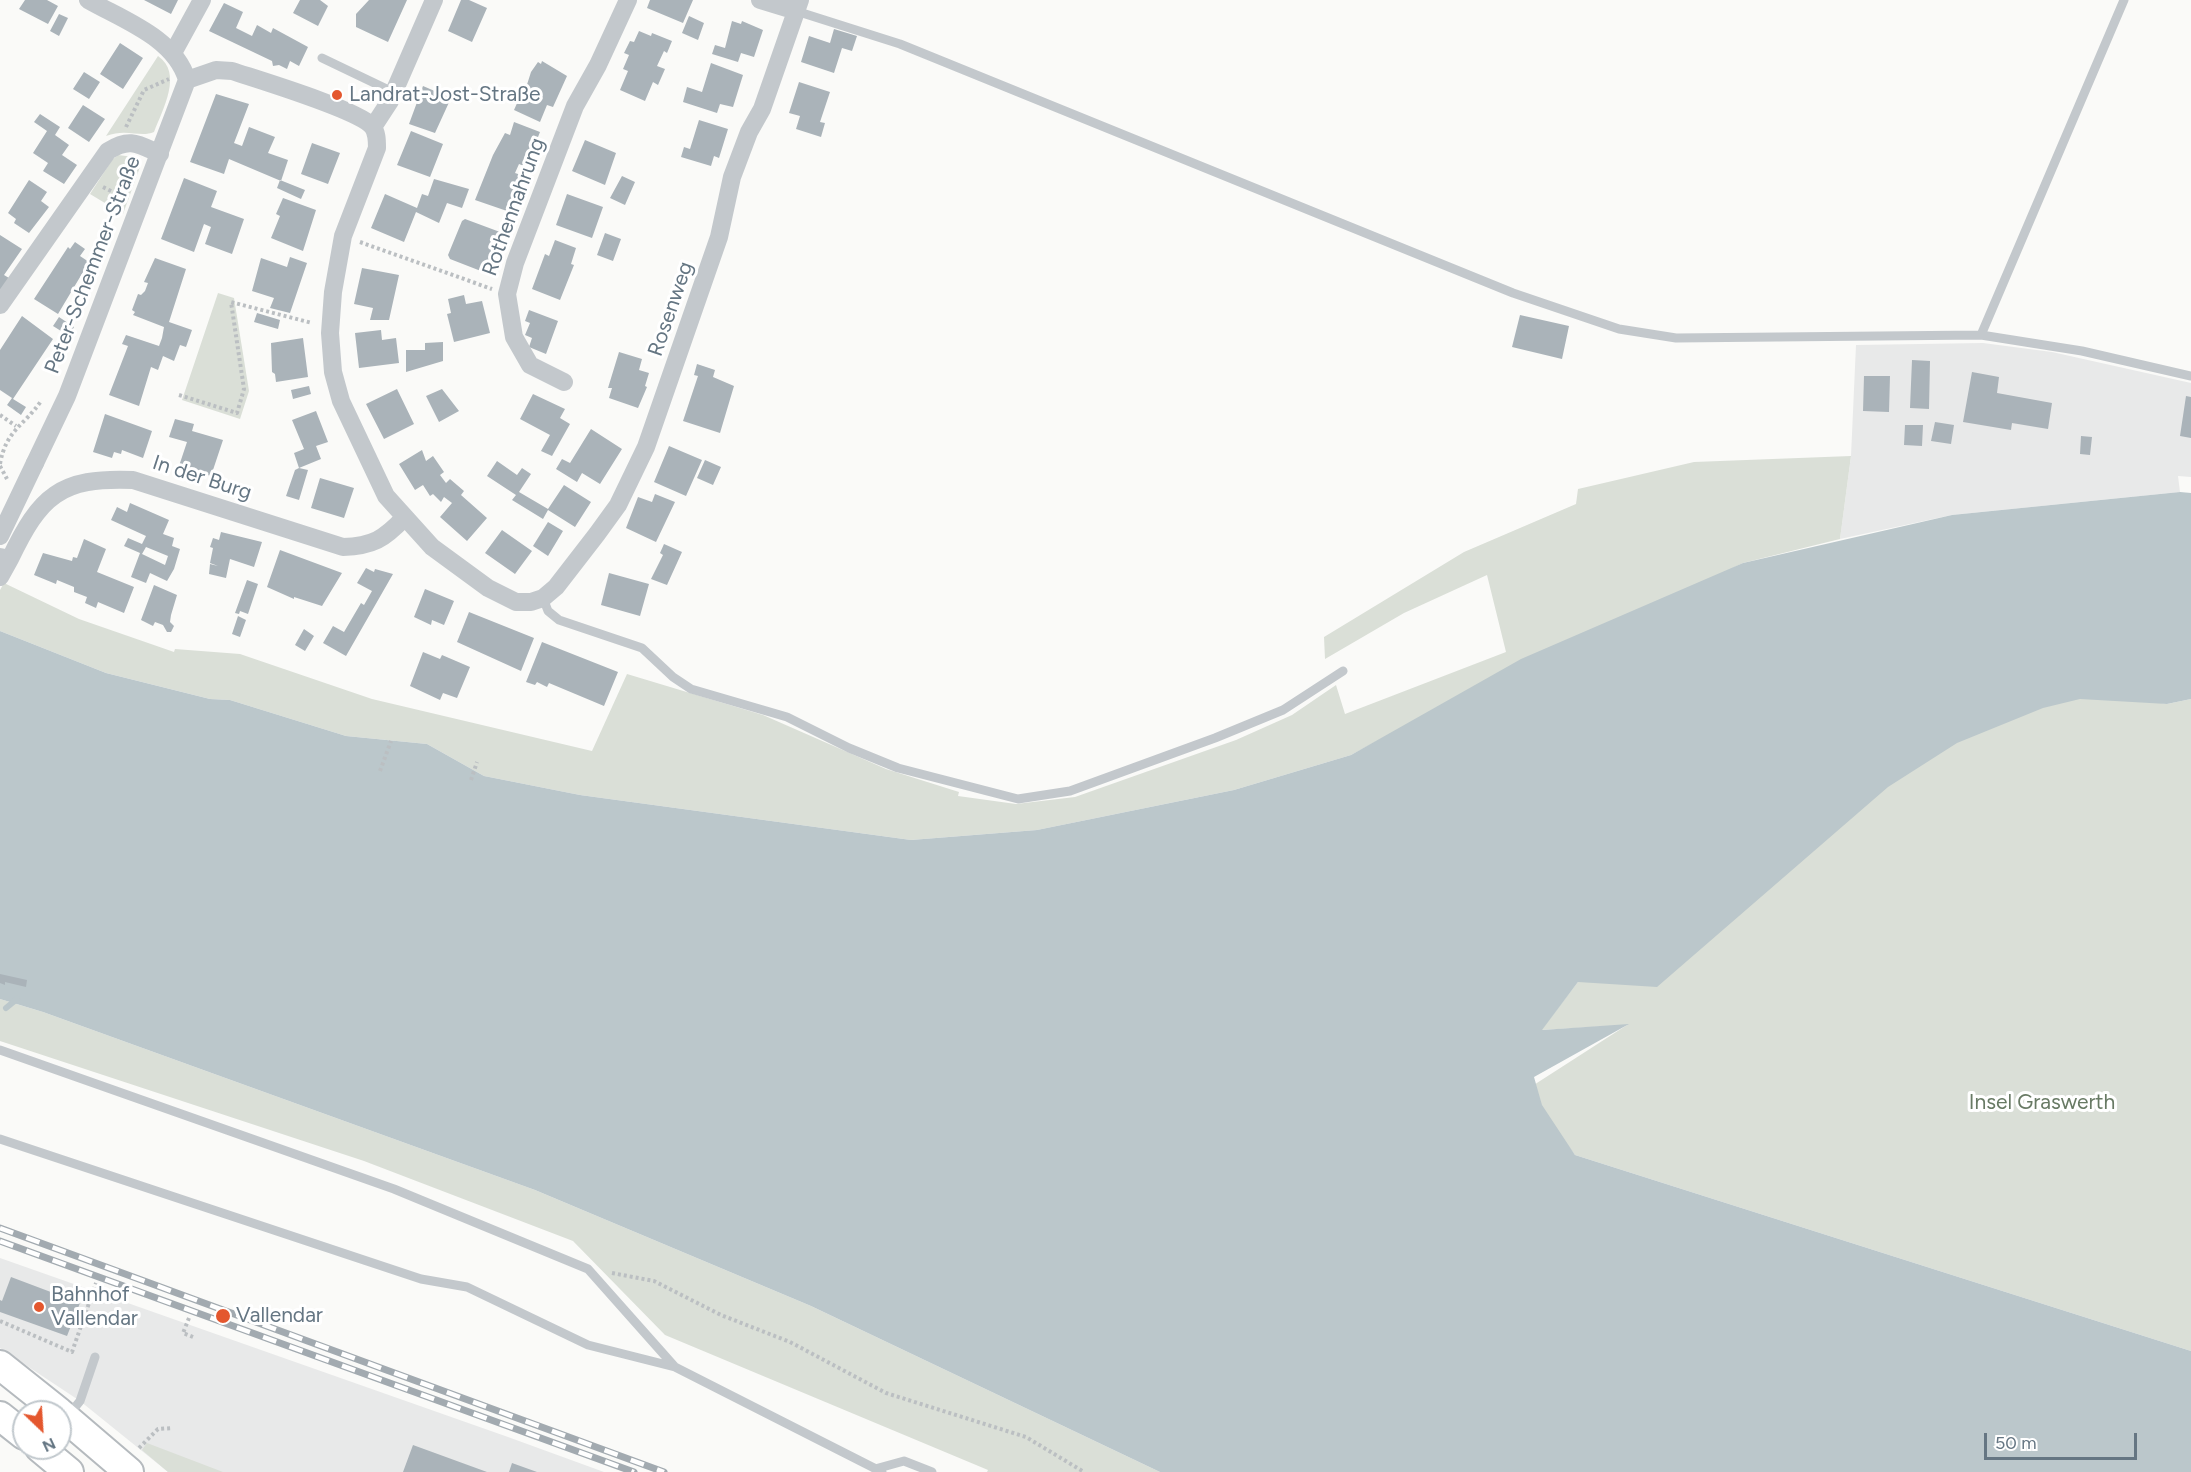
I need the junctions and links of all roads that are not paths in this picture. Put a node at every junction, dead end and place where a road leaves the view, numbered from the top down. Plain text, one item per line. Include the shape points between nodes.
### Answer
1 (88, 0) edge
2 (202, 0) edge
3 (434, 0) edge
4 (628, 0) edge
5 (760, 0) edge
6 (2124, 0) edge
7 (798, 6) edge
8 (173, 53) junction
9 (321, 58) dead end
10 (179, 79) junction
11 (393, 92) junction
12 (373, 127) junction
13 (160, 154) junction
14 (0, 305) edge
15 (1981, 335) junction
16 (2191, 376) edge
17 (564, 382) dead end
18 (404, 518) junction
19 (0, 536) edge
20 (5, 558) edge
21 (0, 577) edge
22 (543, 598) junction
23 (1343, 671) dead end
24 (0, 1050) edge
25 (0, 1139) edge
26 (95, 1358) dead end
27 (0, 1365) edge
28 (675, 1367) junction
29 (44, 1400) edge
30 (72, 1407) edge
31 (0, 1416) edge
32 (72, 1420) edge
33 (12, 1426) edge
34 (54, 1460) edge
35 (134, 1460) edge
36 (878, 1471) edge
37 (69, 1472) edge
38 (932, 1472) edge

1 - 8 street
2 - 8 street
3 - 11 street
4 - 17 street, Rothennahrung via 575,106 515,263 507,294 514,337 526,359 530,365
5 - 7 street
6 - 15 lane
7 - 15 lane via 1513,293 1618,329 1676,338
7 - 22 street, Rosenweg via 762,109 748,132 732,177 719,237 646,447 618,505 556,587
8 - 10 street via 182,65
9 - 11 lane
10 - 12 street via 216,70 232,71 354,114
10 - 13 street, Peter-Schemmer-Straße
11 - 12 street
12 - 18 street via 377,148 343,236 333,292 333,372 341,401 381,487
13 - 14 street via 126,142 100,159
13 - 19 street, Peter-Schemmer-Straße, bridge via 67,396
15 - 16 lane via 2082,351
18 - 20 street, In der Burg via 386,537 364,546 343,547 133,480 107,478 87,481 48,497
18 - 22 street via 432,547 488,588 516,602
20 - 21 street, In der Burg
22 - 23 lane via 548,611 559,621 642,648 691,689 787,717 898,768 1018,799 1070,791 1215,738 1283,710
24 - 28 lane via 394,1189 588,1269
25 - 28 lane via 421,1279 466,1287 588,1345
26 - 30 lane via 80,1401
27 - 29 main road
28 - 36 lane
31 - 33 main road
32 - 35 main road
34 - 37 main road
36 - 38 lane via 903,1461

